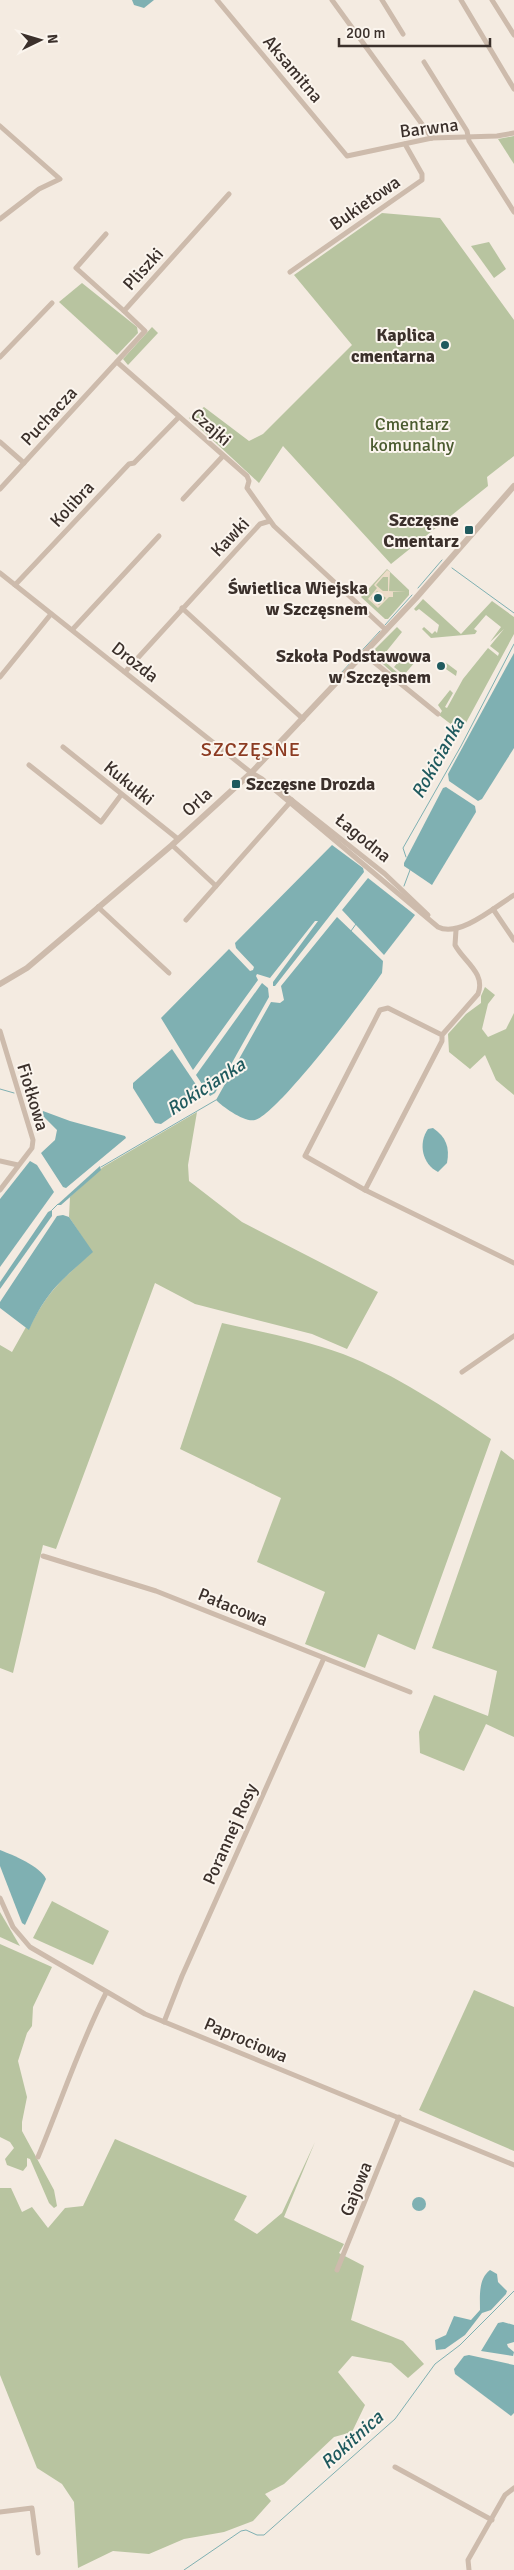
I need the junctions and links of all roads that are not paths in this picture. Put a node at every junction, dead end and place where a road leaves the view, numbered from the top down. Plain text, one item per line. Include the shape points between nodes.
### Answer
1 (217, 0) edge
2 (332, 0) edge
3 (382, 0) edge
4 (461, 0) edge
5 (492, 0) edge
6 (404, 34) dead end
7 (514, 35) edge
8 (424, 62) dead end
9 (514, 89) edge
10 (0, 126) edge
11 (514, 133) edge
12 (468, 137) junction
13 (432, 138) junction
14 (405, 144) junction
15 (347, 156) joint
16 (229, 194) dead end
17 (514, 212) edge
18 (0, 219) edge
19 (106, 234) dead end
20 (290, 272) dead end
21 (52, 303) dead end
22 (124, 311) junction
23 (0, 357) edge
24 (117, 362) junction
25 (179, 417) junction
26 (0, 442) edge
27 (223, 456) junction
28 (24, 463) junction
29 (514, 486) edge
30 (0, 489) edge
31 (183, 499) dead end
32 (270, 521) junction
33 (159, 536) dead end
34 (0, 573) edge
35 (15, 585) junction
36 (182, 608) junction
37 (51, 614) junction
38 (72, 630) junction
39 (386, 630) junction
40 (364, 654) junction
41 (125, 672) junction
42 (0, 677) edge
43 (438, 714) dead end
44 (303, 719) junction
45 (63, 747) dead end
46 (29, 765) dead end
47 (252, 772) junction
48 (121, 795) junction
49 (291, 801) junction
50 (178, 839) junction
51 (172, 845) junction
52 (216, 886) junction
53 (514, 895) edge
54 (98, 908) junction
55 (493, 909) junction
56 (186, 920) dead end
57 (456, 930) junction
58 (514, 940) edge
59 (169, 973) dead end
60 (0, 984) edge
61 (0, 1031) edge
62 (442, 1035) junction
63 (0, 1161) edge
64 (18, 1165) junction
65 (0, 1190) edge
66 (365, 1190) junction
67 (514, 1263) edge
68 (514, 1336) edge
69 (462, 1372) dead end
70 (43, 1556) dead end
71 (324, 1658) junction
72 (410, 1692) dead end
73 (0, 1898) edge
74 (106, 1992) junction
75 (164, 2022) junction
76 (399, 2118) junction
77 (38, 2157) dead end
78 (514, 2165) edge
79 (337, 2270) dead end
80 (395, 2467) dead end
81 (513, 2488) edge
82 (0, 2512) edge
83 (492, 2520) junction
84 (38, 2553) dead end
85 (469, 2570) edge

1 - 15 street, Aksamitna
2 - 13 street
3 - 6 street
4 - 9 street
5 - 7 street
8 - 12 street
10 - 18 street via 60,179 39,189
11 - 12 street, Barwna
12 - 13 street, Barwna
12 - 17 street
13 - 14 street, Barwna
14 - 15 street, Barwna
14 - 20 street, Bukietowa via 422,174 422,180
16 - 22 street, Pliszki
19 - 22 street via 76,268
21 - 23 street
22 - 24 street, Pliszki via 145,330
24 - 25 street, Czajki
24 - 28 street, Puchacza
25 - 27 street, Czajki
25 - 35 street, Kolibra via 134,463 129,464
26 - 28 street
27 - 31 street
27 - 32 street, Czajki via 247,476 247,488
28 - 30 street, Puchacza
29 - 39 street, Orla
32 - 36 street, Kawki via 260,524
32 - 39 street, Kawki
33 - 38 street
34 - 35 street, Drozda
35 - 37 street, Drozda
36 - 41 street, Kawki
36 - 44 street
37 - 38 street, Drozda
37 - 42 street
38 - 41 street, Drozda
39 - 40 street, Orla
40 - 43 street
40 - 44 street, Orla
41 - 47 street, Drozda
44 - 47 street, Orla
45 - 48 street, Kukułki
46 - 48 street via 100,822
47 - 49 street, Łagodna
47 - 50 street, Orla
48 - 50 street, Kukułki
49 - 52 street
49 - 57 street, Łagodna via 434,924 444,930
50 - 51 street, Orla
51 - 52 street
51 - 54 street, Orla
52 - 56 street
53 - 55 street
54 - 59 street
54 - 60 street, Orla via 27,968
55 - 57 street
55 - 58 street
57 - 62 street via 455,944 480,978 480,988
61 - 64 street, Fiołkowa via 33,1140 32,1148
62 - 66 street via 442,1041
62 - 66 street via 388,1008 380,1010 305,1156
63 - 64 street
64 - 65 street, Fiołkowa
66 - 67 street
68 - 69 street
70 - 71 street, Pałacowa via 156,1592
71 - 72 street, Pałacowa
71 - 75 street, Porannej Rosy
73 - 74 street, Paprociowa via 13,1927 24,1941
74 - 75 street, Paprociowa
74 - 77 street via 76,2058 72,2076
75 - 76 street, Paprociowa
76 - 78 street, Paprociowa
76 - 79 street, Gajowa
80 - 83 street
81 - 83 street via 505,2495
82 - 84 street via 32,2508
83 - 85 street via 468,2560

